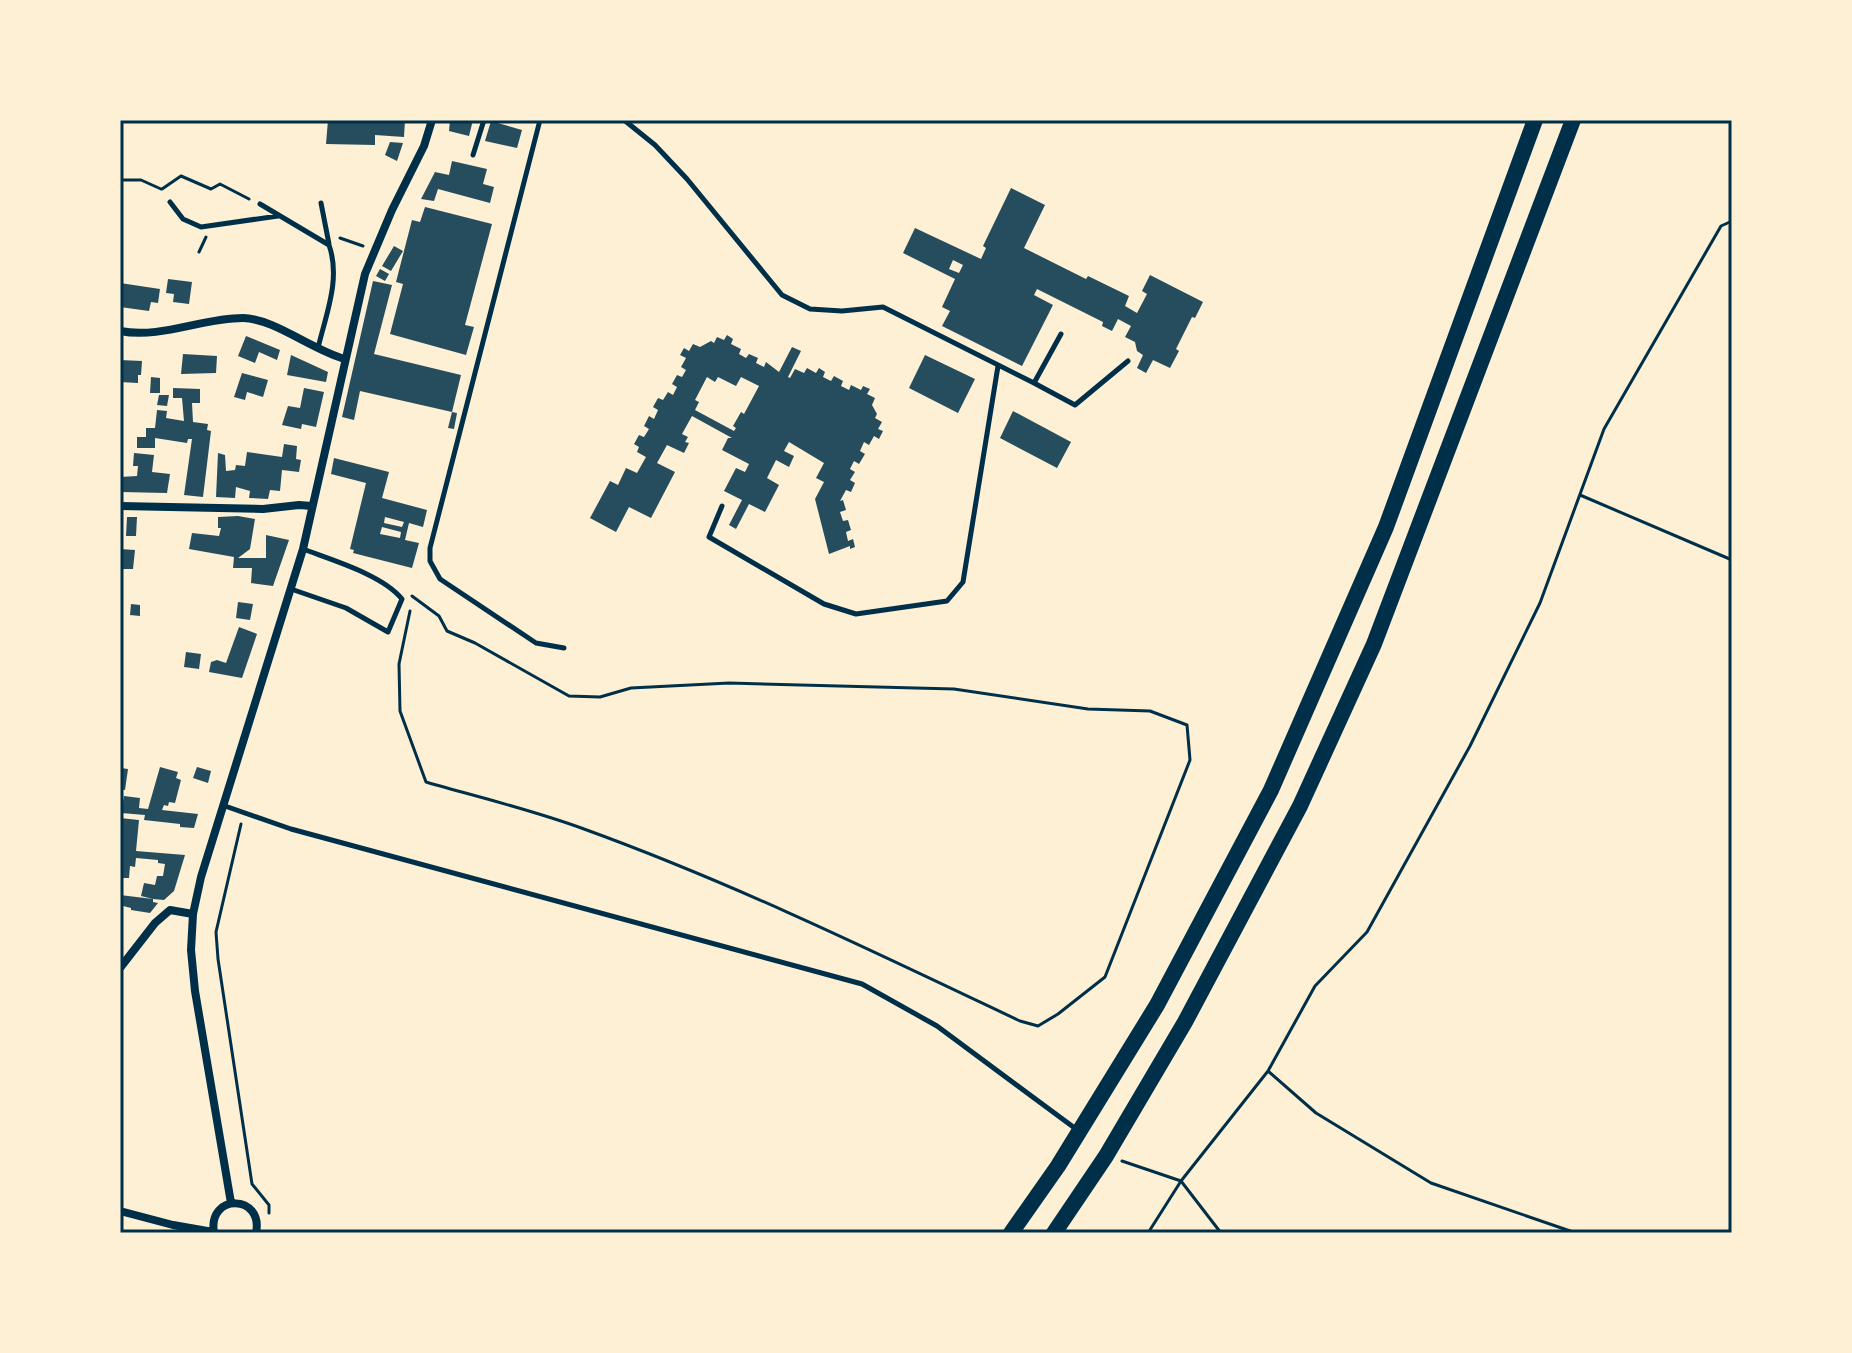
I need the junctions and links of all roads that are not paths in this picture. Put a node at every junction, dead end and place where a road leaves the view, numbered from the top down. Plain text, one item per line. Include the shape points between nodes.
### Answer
1 (432, 120) edge
2 (484, 120) edge
3 (540, 120) edge
4 (624, 120) edge
5 (1535, 120) edge
6 (1573, 120) edge
7 (473, 155) dead end
8 (170, 202) dead end
9 (321, 203) dead end
10 (260, 204) road end
11 (279, 216) junction
12 (329, 244) junction
13 (120, 331) edge
14 (1061, 334) dead end
15 (318, 348) junction
16 (345, 359) junction
17 (1128, 361) dead end
18 (998, 366) junction
19 (1034, 383) junction
20 (120, 506) edge
21 (312, 506) junction
22 (722, 506) dead end
23 (303, 549) junction
24 (291, 589) junction
25 (564, 648) dead end
26 (225, 806) junction
27 (193, 914) junction
28 (120, 968) edge
29 (1080, 1132) junction
30 (231, 1203) junction
31 (120, 1211) edge
32 (214, 1232) edge
33 (256, 1233) edge
34 (1011, 1233) edge
35 (1054, 1233) edge

1 - 16 street via 360,291
2 - 7 lane
3 - 25 lane via 430,561 440,579 519,634
4 - 18 lane via 687,179 782,295 810,309 883,307
5 - 29 main road via 1386,527 1277,775 1157,1005
6 - 35 main road via 1374,644 1300,806 1185,1022
8 - 11 lane via 183,219 201,227
9 - 12 lane
10 - 11 lane
11 - 12 lane
12 - 15 lane via 335,279
13 - 15 street via 256,319
14 - 19 lane
15 - 16 street
16 - 21 street
17 - 19 lane via 1075,405
18 - 19 lane
18 - 22 lane via 963,582 947,601 856,614 824,604 709,537
20 - 21 street
21 - 23 street
23 - 24 street
23 - 24 lane via 394,589 402,599 388,632 346,608
24 - 26 street
26 - 27 street
26 - 29 lane via 291,829 862,984 937,1026
27 - 28 street via 170,910
27 - 30 street via 195,991
29 - 34 main road
30 - 32 street via 218,1210
30 - 33 street via 255,1214
31 - 32 street

